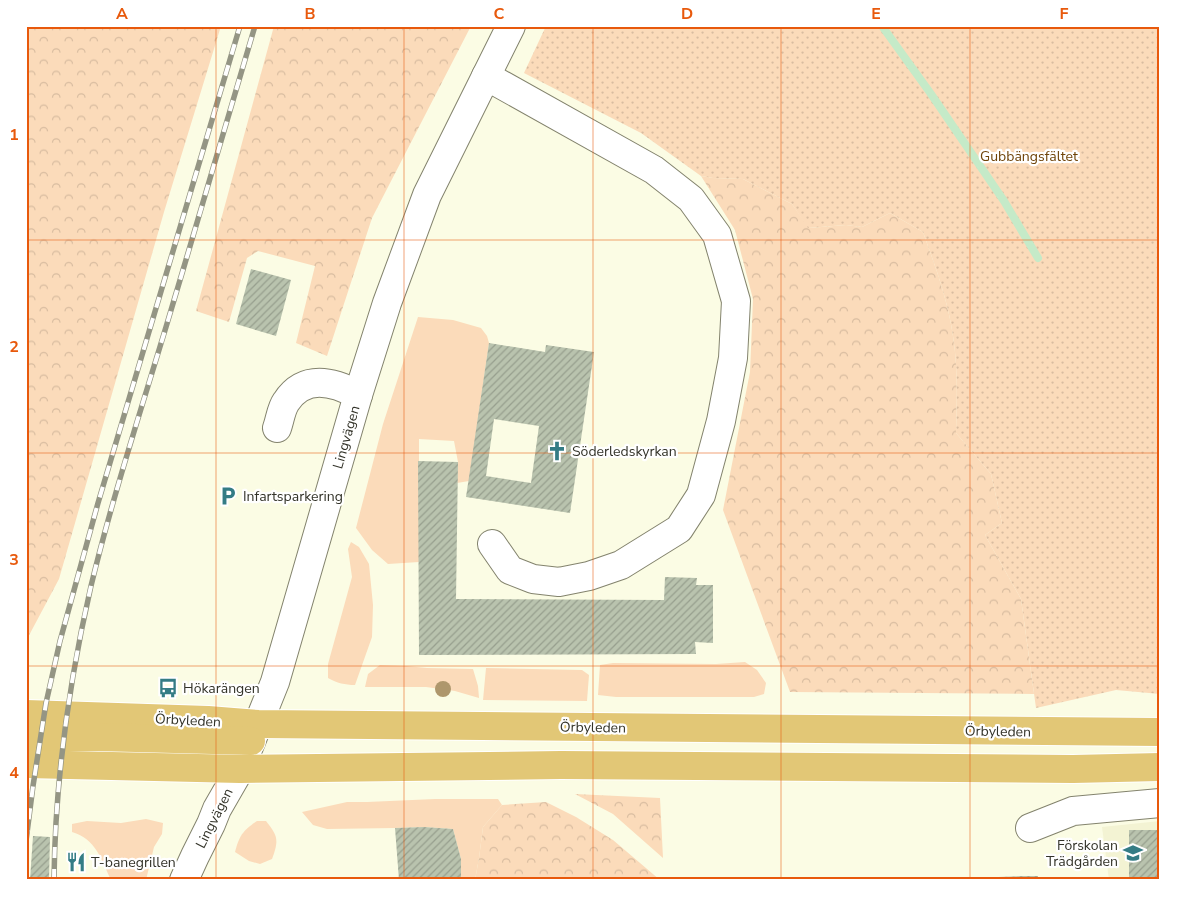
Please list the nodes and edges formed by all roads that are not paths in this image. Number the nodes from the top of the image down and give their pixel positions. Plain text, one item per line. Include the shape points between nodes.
1 (511, 26) edge
2 (486, 76) junction
3 (358, 395) junction
4 (277, 428) dead end
5 (492, 544) dead end
6 (26, 714) edge
7 (1160, 732) edge
8 (254, 733) junction
9 (26, 736) edge
10 (26, 764) edge
11 (1160, 767) edge
12 (240, 769) junction
13 (1160, 803) edge
14 (1030, 828) dead end
15 (184, 880) edge

1 - 2 street, Lingvägen
2 - 3 street, Lingvägen via 427,195 387,303
2 - 5 street via 654,170 690,199 717,235 736,301 734,358 721,422 701,495 679,529 621,565 559,582 534,579 510,570
3 - 4 street via 332,384 312,382 297,389 285,403
3 - 8 street, Lingvägen via 276,682
6 - 8 main road, Örbyleden via 208,720
7 - 8 main road, Örbyleden
8 - 9 main road, Örbyleden
8 - 12 street, Lingvägen
10 - 12 main road
11 - 12 main road via 562,765
12 - 15 street, Lingvägen via 216,809
13 - 14 street via 1073,811

